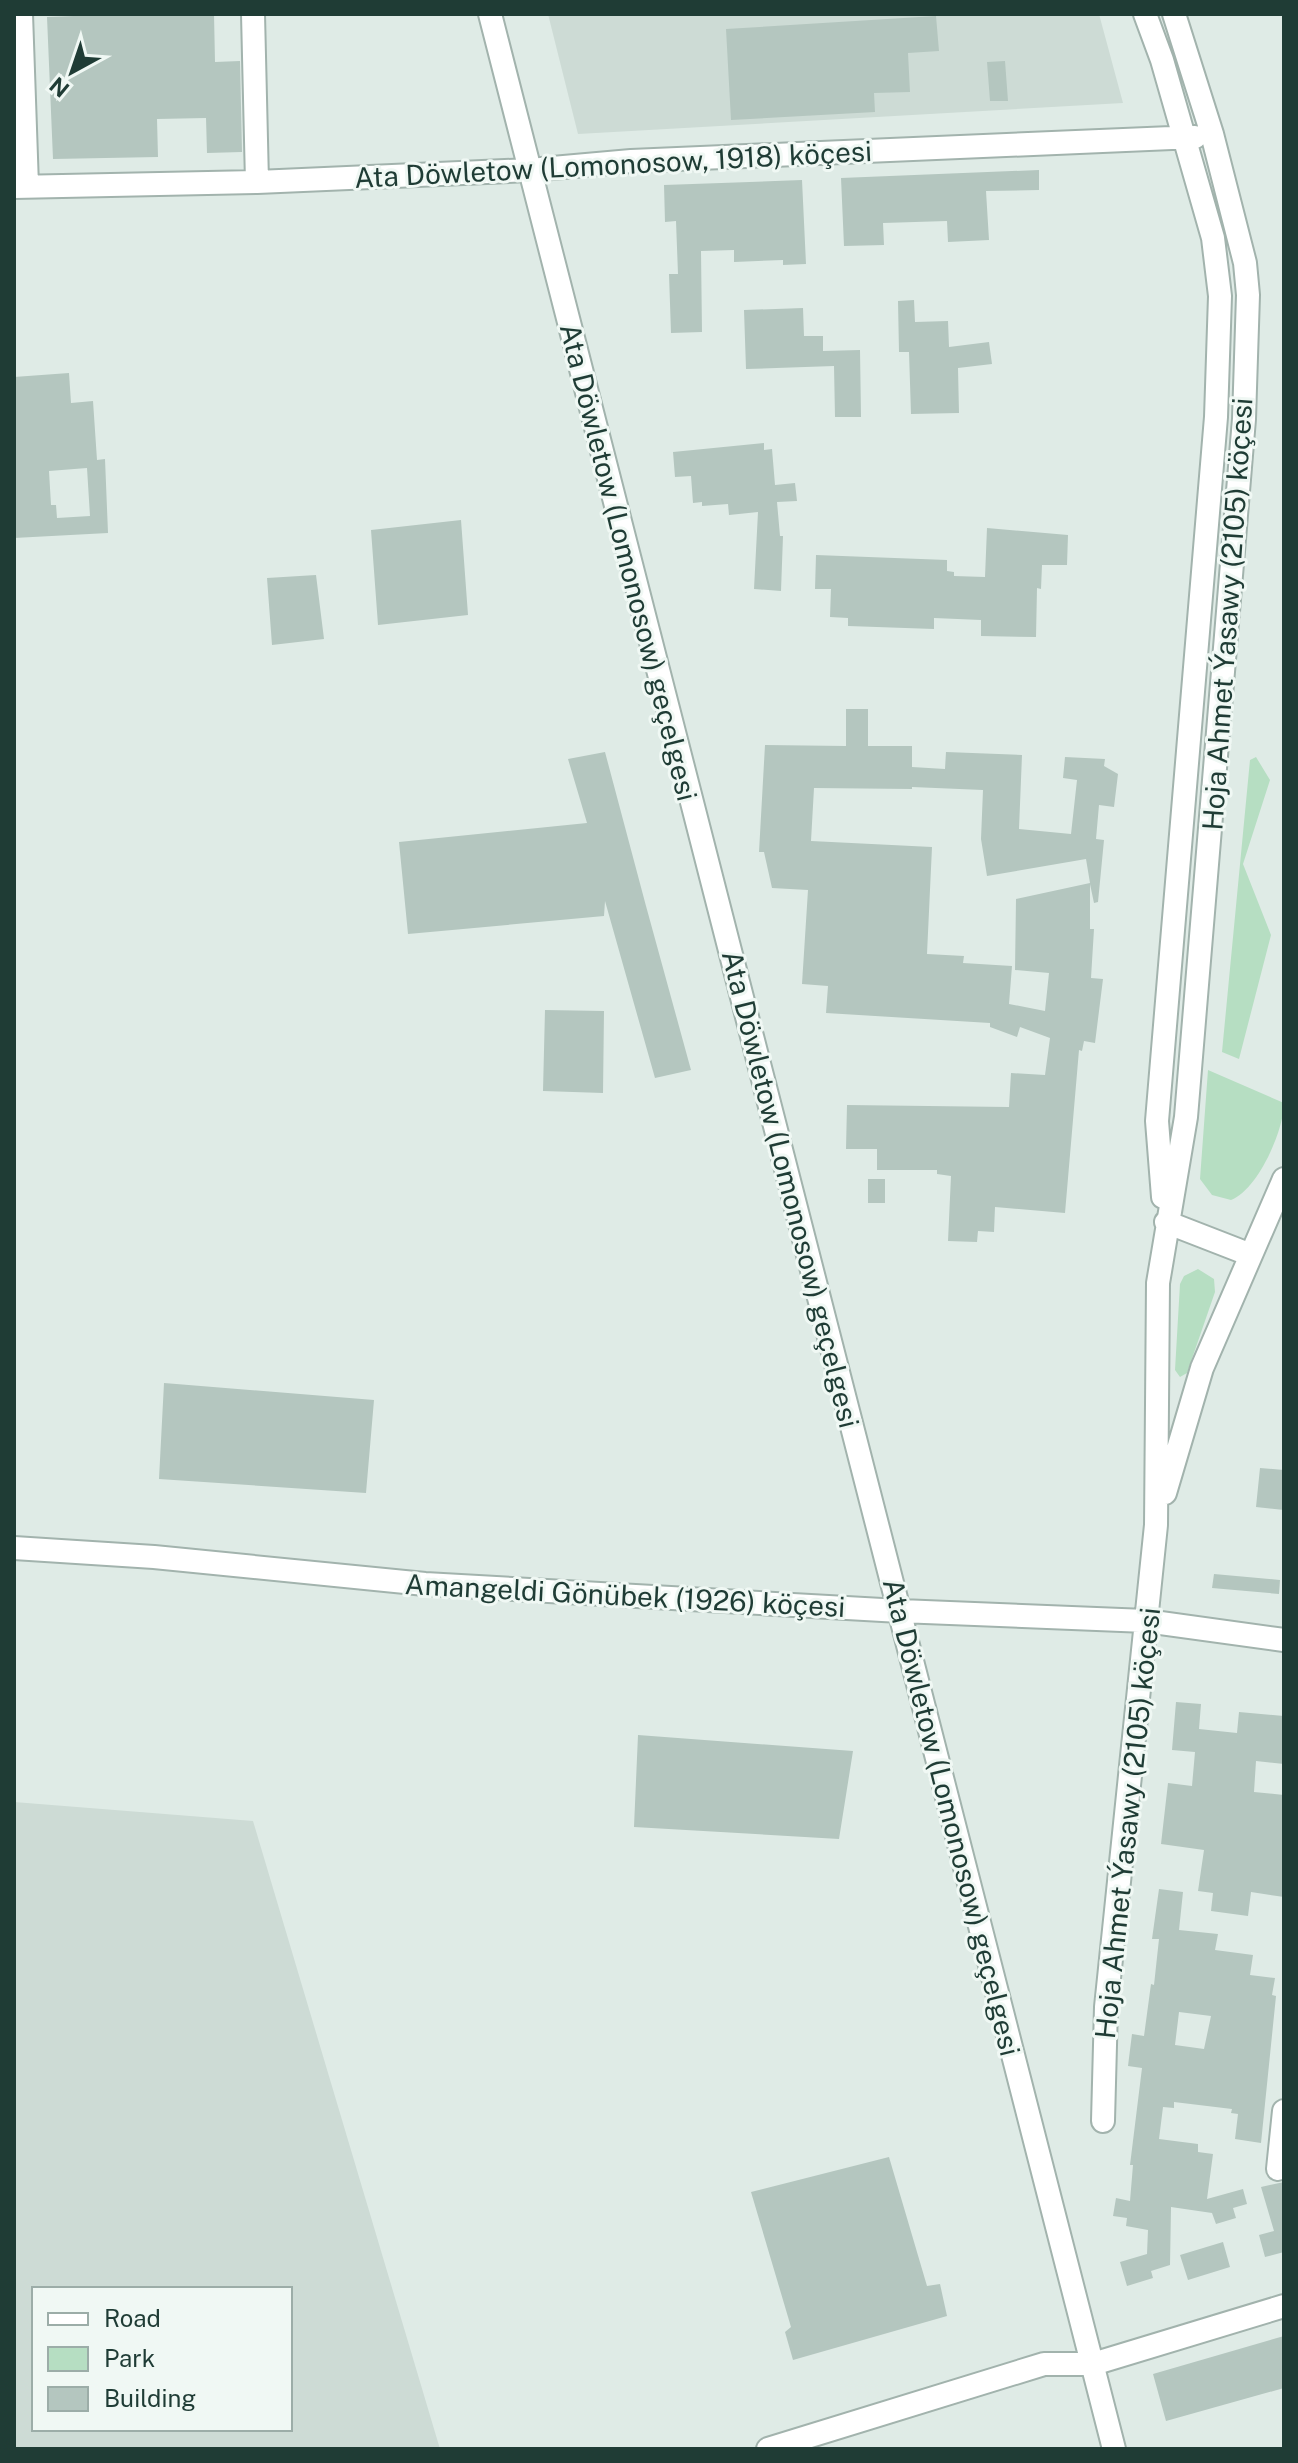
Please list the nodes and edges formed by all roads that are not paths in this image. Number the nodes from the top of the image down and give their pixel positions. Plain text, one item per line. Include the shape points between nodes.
1 (21, 14) edge
2 (253, 14) edge
3 (490, 14) edge
4 (1145, 14) edge
5 (1174, 14) edge
6 (1212, 134) junction
7 (1184, 138) junction
8 (530, 170) junction
9 (257, 182) junction
10 (21, 187) edge
11 (1284, 1179) edge
12 (1166, 1222) junction
13 (1251, 1255) junction
14 (1156, 1525) junction
15 (14, 1548) edge
16 (900, 1611) junction
17 (1146, 1621) junction
18 (1284, 1640) edge
19 (1284, 2111) edge
20 (1103, 2121) dead end
21 (1278, 2169) dead end
22 (1284, 2306) edge
23 (1093, 2364) junction
24 (768, 2449) edge
25 (1114, 2449) edge

1 - 10 street
2 - 9 street
3 - 8 street, Ata Döwletow (Lomonosow) geçelgesi
4 - 7 street, Hoja Ahmet Ýasawy (2105) köçesi
5 - 6 street, Hoja Ahmet Ýasawy (2105) köçesi
6 - 7 street, Ata Döwletow (Lomonosow, 1918) köçesi
6 - 12 street, Hoja Ahmet Ýasawy (2105) köçesi via 1245,263 1244,419 1186,1117
7 - 8 street, Ata Döwletow (Lomonosow, 1918) köçesi via 631,161
7 - 12 street, Hoja Ahmet Ýasawy (2105) köçesi via 1213,238 1220,296 1216,417 1157,1121
8 - 9 street, Ata Döwletow (Lomonosow, 1918) köçesi
8 - 16 street, Ata Döwletow (Lomonosow) geçelgesi
9 - 10 street, Ata Döwletow (Lomonosow, 1918) köçesi
11 - 13 street, Hoja Ahmet Ýasawy (2105) köçesi
12 - 13 street
12 - 14 street, Hoja Ahmet Ýasawy (2105) köçesi via 1157,1301
13 - 14 street, Hoja Ahmet Ýasawy (2105) köçesi via 1202,1368
14 - 17 street, Hoja Ahmet Ýasawy (2105) köçesi
15 - 16 street, Amangeldi Gönübek (1926) köçesi via 425,1584
16 - 17 street, Amangeldi Gönübek (1926) köçesi
16 - 23 street, Ata Döwletow (Lomonosow) geçelgesi
17 - 18 street, Amangeldi Gönübek (1926) köçesi
17 - 20 street, Hoja Ahmet Ýasawy (2105) köçesi via 1106,2007
19 - 21 street
22 - 23 street
23 - 24 street via 1044,2364
23 - 25 street

